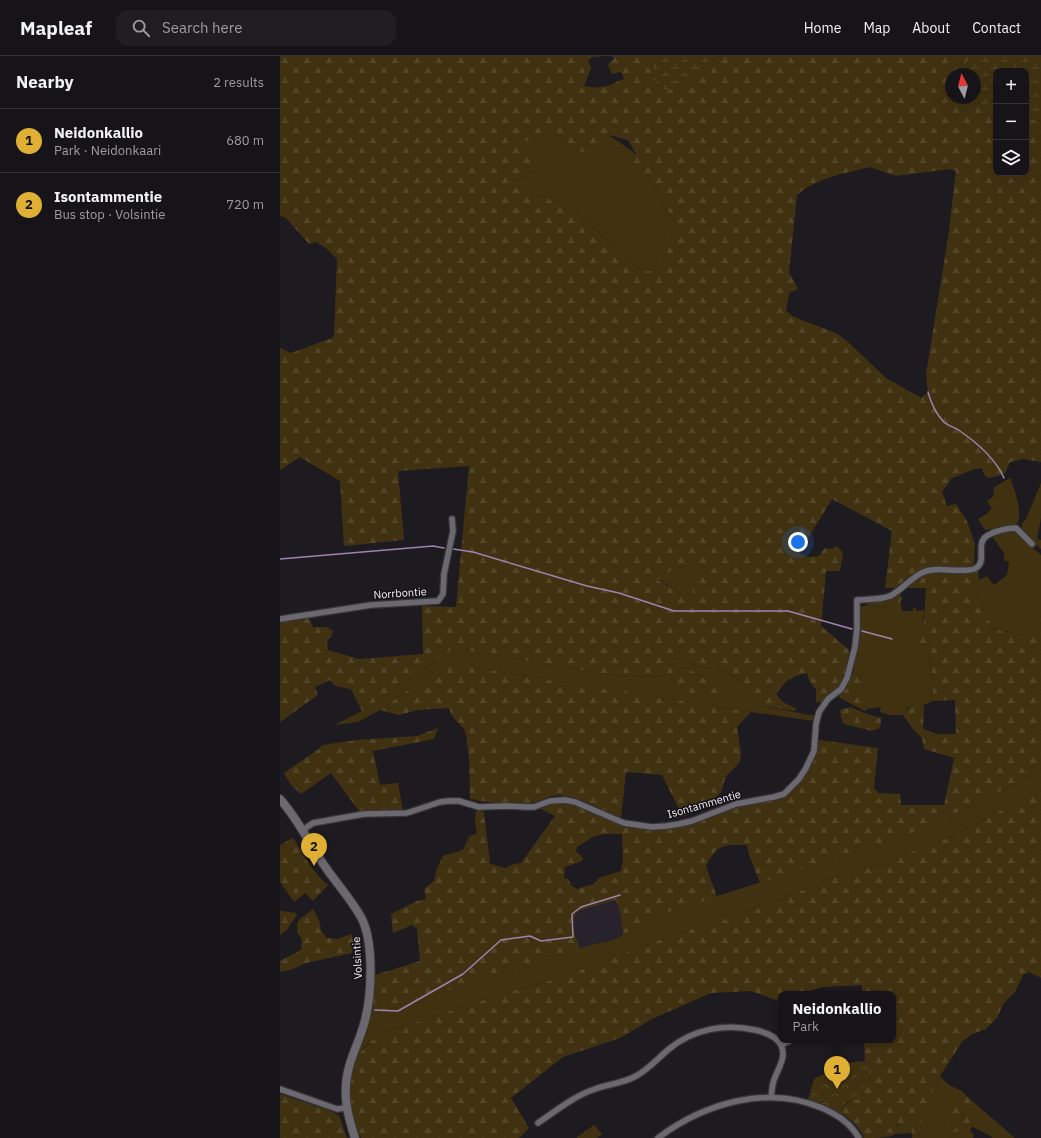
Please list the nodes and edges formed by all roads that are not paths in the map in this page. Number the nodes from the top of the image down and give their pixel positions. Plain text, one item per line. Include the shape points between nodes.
1 (452, 518) dead end
2 (1032, 544) dead end
3 (280, 620) edge
4 (280, 799) edge
5 (303, 830) junction
6 (778, 1039) edge
7 (785, 1043) edge
8 (781, 1045) joint
9 (280, 1089) edge
10 (771, 1098) junction
11 (346, 1108) junction
12 (538, 1123) dead end
13 (355, 1138) edge
14 (658, 1138) edge
15 (859, 1138) edge

1 - 3 street, Norrbontie via 453,531 444,574 443,594 438,601 371,605
2 - 5 street, Isontammentie via 1016,528 1001,530 984,538 982,560 973,570 924,571 888,596 857,600 855,648 847,678 842,689 828,699 819,712 814,751 803,772 784,794 736,804 692,820 666,826 624,823 565,800 550,801 527,808 480,806 459,801 440,802 407,812 364,814 313,823
4 - 5 street, Volsintie
5 - 11 street, Volsintie via 358,913 369,942 367,1010 349,1067
6 - 12 street via 746,1028 722,1028 698,1033 670,1048 634,1077 580,1095
7 - 8 street
8 - 10 street via 783,1058
9 - 11 street via 337,1109
10 - 14 street via 745,1099 719,1106 700,1113
10 - 15 street via 803,1102 831,1113 850,1125
11 - 13 street, Volsintie

